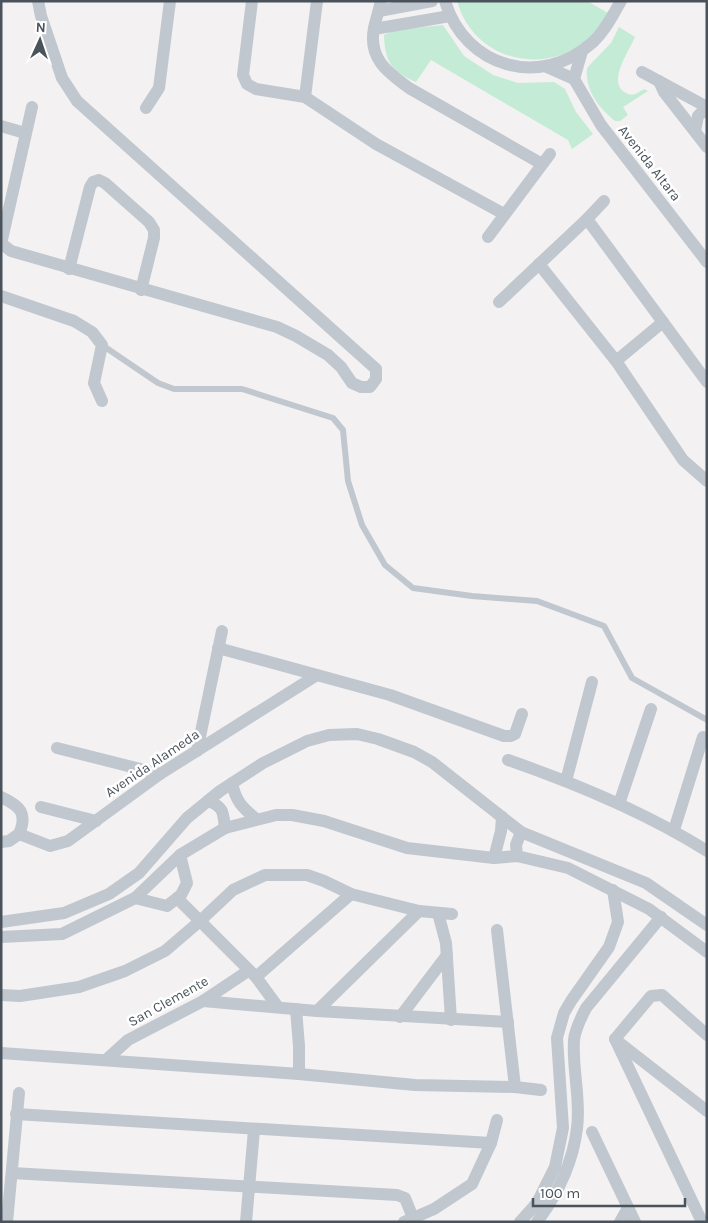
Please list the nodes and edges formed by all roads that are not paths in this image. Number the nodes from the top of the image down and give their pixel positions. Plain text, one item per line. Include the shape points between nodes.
1 (38, 1) edge
2 (170, 1) edge
3 (252, 1) edge
4 (317, 1) edge
5 (432, 1) edge
6 (446, 1) edge
7 (621, 1) edge
8 (418, 4) junction
9 (380, 6) edge
10 (450, 16) junction
11 (421, 21) junction
12 (374, 29) junction
13 (582, 51) junction
14 (547, 67) junction
15 (642, 72) dead end
16 (574, 79) junction
17 (659, 81) junction
18 (305, 97) junction
19 (32, 107) dead end
20 (146, 108) dead end
21 (707, 108) edge
22 (707, 112) edge
23 (1, 126) edge
24 (695, 131) junction
25 (25, 133) junction
26 (707, 147) edge
27 (604, 201) dead end
28 (504, 214) junction
29 (587, 219) junction
30 (488, 237) dead end
31 (1, 244) edge
32 (705, 256) edge
33 (539, 264) junction
34 (69, 269) junction
35 (141, 290) junction
36 (1, 296) edge
37 (499, 302) dead end
38 (662, 322) junction
39 (102, 345) junction
40 (616, 361) junction
41 (707, 382) edge
42 (102, 401) dead end
43 (707, 481) edge
44 (222, 631) dead end
45 (218, 648) junction
46 (317, 675) junction
47 (592, 682) dead end
48 (651, 709) dead end
49 (522, 714) dead end
50 (707, 720) edge
51 (703, 737) dead end
52 (57, 748) dead end
53 (197, 751) junction
54 (508, 760) dead end
55 (160, 774) junction
56 (566, 781) junction
57 (232, 783) junction
58 (3, 801) edge
59 (208, 801) junction
60 (620, 804) junction
61 (41, 807) dead end
62 (502, 817) junction
63 (256, 819) junction
64 (96, 821) junction
65 (225, 828) junction
66 (674, 830) junction
67 (521, 832) junction
68 (19, 834) junction
69 (1, 842) edge
70 (707, 851) edge
71 (180, 855) junction
72 (517, 856) junction
73 (494, 858) junction
74 (613, 890) junction
75 (351, 894) junction
76 (135, 898) junction
77 (177, 898) junction
78 (419, 911) junction
79 (438, 913) junction
80 (452, 914) dead end
81 (661, 917) junction
82 (200, 921) junction
83 (1, 922) edge
84 (707, 925) edge
85 (497, 930) dead end
86 (1, 938) edge
87 (707, 952) edge
88 (447, 954) junction
89 (252, 974) junction
90 (1, 995) edge
91 (203, 1000) junction
92 (278, 1007) junction
93 (296, 1009) junction
94 (317, 1011) junction
95 (564, 1013) junction
96 (400, 1017) junction
97 (450, 1020) junction
98 (579, 1021) junction
99 (508, 1022) junction
100 (707, 1035) edge
101 (615, 1039) junction
102 (1, 1053) edge
103 (106, 1060) junction
104 (300, 1074) junction
105 (515, 1087) junction
106 (541, 1090) dead end
107 (18, 1093) dead end
108 (707, 1111) edge
109 (16, 1114) junction
110 (497, 1120) dead end
111 (254, 1130) junction
112 (592, 1132) dead end
113 (491, 1143) junction
114 (12, 1172) junction
115 (248, 1186) junction
116 (628, 1208) junction
117 (409, 1220) edge
118 (538, 1221) edge
119 (7, 1222) edge
120 (246, 1222) edge
121 (520, 1222) edge
122 (620, 1222) edge
123 (635, 1222) edge
124 (702, 1222) edge

1 - 35 street via 62,78 77,101 376,369 376,379 370,387 361,387 352,383 328,355 296,336
2 - 20 street via 159,88
3 - 18 street via 243,75 247,84 256,89
4 - 18 street
5 - 8 street
6 - 10 street
7 - 13 street via 603,32
8 - 9 street
8 - 11 street
9 - 12 street
10 - 11 street
10 - 14 street via 472,45 489,57 518,67
11 - 12 street
12 - 28 street via 375,52 389,74 546,159
13 - 14 street
13 - 16 street
14 - 16 street
15 - 17 street
16 - 32 street, Avenida Altara via 601,125
17 - 21 street
17 - 24 street
18 - 28 street via 376,144
19 - 25 street
22 - 24 street via 698,116
23 - 25 street
24 - 26 street
25 - 31 street
27 - 29 street
28 - 30 street
29 - 33 street
29 - 38 street
31 - 34 street via 11,251
33 - 37 street
33 - 40 street
34 - 35 street
34 - 35 street via 90,186 99,180 149,222 154,230
36 - 39 street via 74,321 92,332
38 - 40 street
38 - 41 street
39 - 42 street via 94,383
39 - 50 lane via 158,383 174,389 242,390 333,418 343,430 348,481 362,525 385,565 413,588 537,602 604,626 632,678
40 - 43 street via 683,460
44 - 45 street
45 - 46 street
45 - 53 street
46 - 49 street via 390,695 504,736 515,734
46 - 53 street, Avenida Alameda
47 - 56 street
48 - 60 street
51 - 66 street
52 - 55 street
53 - 55 street, Avenida Alameda
54 - 56 street
55 - 64 street, Avenida Alameda
56 - 60 street
57 - 59 street
57 - 62 street via 307,741 330,735 357,734 378,738 432,762
57 - 63 street via 242,807
58 - 68 street via 19,808 23,825
59 - 65 street via 219,806
59 - 83 street via 186,818 139,872 109,894 64,913
60 - 66 street
61 - 64 street
62 - 67 street
62 - 73 street
63 - 65 street
63 - 73 street via 276,815 309,817 407,848
64 - 68 street, Avenida Alameda via 68,841 50,846
65 - 71 street
66 - 70 street
67 - 72 street via 516,844
67 - 84 street via 646,883
68 - 69 street
71 - 76 street
71 - 77 street via 187,883
72 - 73 street
72 - 74 street via 568,868
74 - 81 street
74 - 95 street via 618,922 609,947
75 - 78 street
75 - 82 street via 307,875 265,876 233,890
75 - 89 street, San Clemente
76 - 77 street via 167,906
76 - 86 street via 62,934
77 - 82 street
78 - 79 street
78 - 94 street
79 - 80 street
79 - 88 street
81 - 87 street
81 - 98 street via 586,1008
82 - 89 street
82 - 90 street via 165,951 116,974 79,987 20,996
85 - 99 street
88 - 96 street
88 - 97 street
89 - 91 street, San Clemente
89 - 92 street
91 - 92 street
91 - 103 street, San Clemente via 128,1040
92 - 93 street
93 - 94 street
93 - 104 street
94 - 96 street
95 - 98 street
95 - 121 street via 557,1038 563,1128 555,1167 537,1203
96 - 97 street
97 - 99 street
98 - 118 street via 574,1039 578,1128 567,1170
99 - 105 street
100 - 101 street via 662,995 651,996
101 - 108 street
101 - 124 street
102 - 103 street
103 - 104 street
104 - 105 street via 415,1085
105 - 106 street
107 - 109 street
109 - 111 street
109 - 114 street
110 - 113 street
111 - 113 street
111 - 115 street
112 - 116 street
113 - 117 street via 472,1184 434,1209
114 - 115 street
114 - 119 street
115 - 117 street via 397,1195 405,1198
115 - 120 street
116 - 122 street
116 - 123 street

